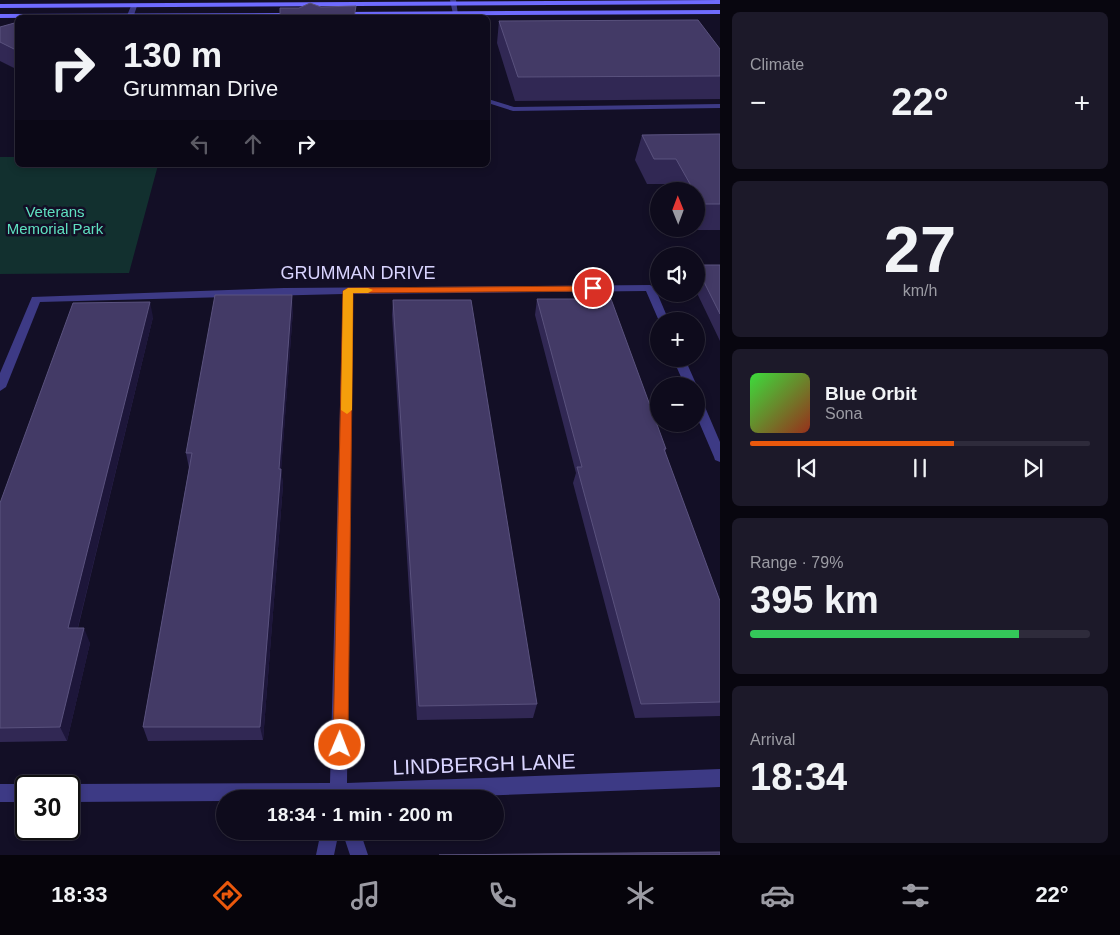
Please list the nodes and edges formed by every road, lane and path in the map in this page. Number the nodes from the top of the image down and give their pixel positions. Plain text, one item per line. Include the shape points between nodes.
1 (281, 2) edge
2 (454, 2) edge
3 (720, 2) edge
4 (0, 6) edge
5 (134, 6) junction
6 (720, 12) edge
7 (329, 14) edge
8 (456, 14) junction
9 (131, 15) edge
10 (280, 15) joint
11 (300, 15) edge
12 (460, 15) edge
13 (0, 16) edge
14 (15, 16) edge
15 (490, 16) edge
16 (490, 102) edge
17 (720, 106) edge
18 (348, 291) junction
19 (660, 312) edge
20 (0, 387) edge
21 (705, 421) edge
22 (720, 457) edge
23 (720, 778) edge
24 (340, 790) edge
25 (480, 790) edge
26 (0, 793) edge
27 (15, 793) edge
28 (80, 793) edge
29 (216, 795) edge
30 (328, 840) edge
31 (354, 840) edge
32 (325, 855) edge
33 (359, 855) edge

1 - 2 street
1 - 5 street
1 - 10 street
2 - 3 street
2 - 8 street
4 - 5 street
5 - 9 street
6 - 15 street
7 - 8 street
8 - 12 street
10 - 11 street
13 - 14 street
16 - 17 street via 513,109
18 - 19 street, GRUMMAN DRIVE via 650,288
18 - 20 street, GRUMMAN DRIVE via 36,299
18 - 24 street
21 - 22 street
23 - 25 street, LINDBERGH LANE
26 - 27 street
28 - 29 street, LINDBERGH LANE
30 - 32 street
31 - 33 street

